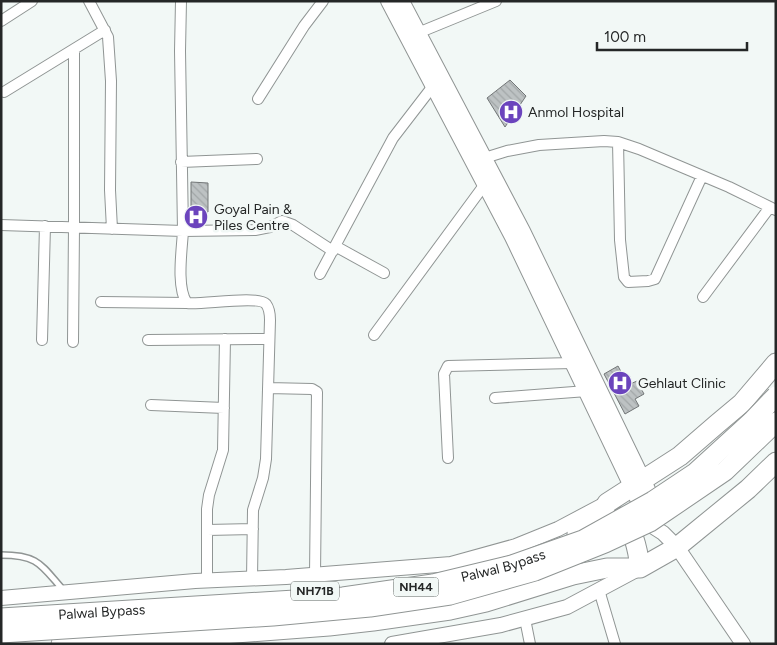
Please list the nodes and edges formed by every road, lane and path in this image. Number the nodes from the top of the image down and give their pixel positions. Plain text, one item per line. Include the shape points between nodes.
1 (32, 1) edge
2 (89, 1) edge
3 (181, 1) edge
4 (323, 1) edge
5 (388, 1) edge
6 (402, 1) edge
7 (496, 1) edge
8 (1, 21) edge
9 (105, 30) junction
10 (413, 35) junction
11 (74, 49) junction
12 (433, 86) junction
13 (4, 92) dead end
14 (258, 99) dead end
15 (618, 142) junction
16 (257, 159) dead end
17 (479, 160) junction
18 (182, 162) junction
19 (702, 176) junction
20 (485, 184) junction
21 (773, 208) edge
22 (1, 225) edge
23 (45, 226) junction
24 (74, 227) junction
25 (112, 229) junction
26 (183, 231) junction
27 (334, 248) junction
28 (384, 273) dead end
29 (320, 274) dead end
30 (703, 297) dead end
31 (102, 302) dead end
32 (187, 303) junction
33 (374, 335) dead end
34 (225, 339) junction
35 (269, 339) junction
36 (42, 340) dead end
37 (148, 340) dead end
38 (72, 342) dead end
39 (573, 362) junction
40 (776, 363) edge
41 (268, 388) junction
42 (586, 391) junction
43 (776, 396) edge
44 (495, 398) dead end
45 (151, 405) dead end
46 (224, 408) junction
47 (776, 422) edge
48 (448, 458) dead end
49 (776, 462) edge
50 (637, 484) junction
51 (607, 503) junction
52 (647, 504) junction
53 (253, 529) junction
54 (207, 530) junction
55 (677, 547) junction
56 (1, 556) edge
57 (640, 568) junction
58 (316, 575) junction
59 (252, 579) junction
60 (207, 580) junction
61 (599, 590) junction
62 (65, 592) junction
63 (1, 598) edge
64 (1, 612) edge
65 (1, 618) edge
66 (525, 619) junction
67 (1, 633) edge
68 (416, 642) edge
69 (61, 644) edge
70 (392, 644) edge
71 (530, 644) edge
72 (615, 644) edge
73 (743, 644) edge

1 - 8 street
2 - 9 street
3 - 18 street
4 - 14 street
5 - 10 street
6 - 10 street
7 - 10 street
9 - 11 street
9 - 25 street via 111,81
10 - 12 street
10 - 17 street
11 - 13 street
11 - 24 street
12 - 17 street
12 - 27 street via 393,138
15 - 17 street via 539,145
15 - 19 street
15 - 19 street via 620,240 624,277 628,282 654,278
16 - 18 street
17 - 20 street
17 - 50 street via 523,231
18 - 26 street
19 - 21 street
20 - 33 street
20 - 39 street
21 - 30 street
22 - 23 street
23 - 24 street
23 - 36 street
24 - 25 street
24 - 38 street
25 - 26 street
26 - 27 street via 255,230 282,221
26 - 32 street via 182,296
27 - 28 street
27 - 29 street
31 - 32 street
32 - 35 street via 264,302 268,306 270,320
34 - 35 street
34 - 37 street
34 - 46 street
35 - 41 street
39 - 42 street
39 - 48 street via 448,366 444,374
40 - 50 highway via 742,402 680,456
41 - 53 street via 266,459 253,510
41 - 58 street via 312,389 317,392
42 - 44 street
42 - 50 street
43 - 52 highway, Palwal Bypass / NH44, bridge via 695,473
45 - 46 street
46 - 54 street via 223,450 209,495
47 - 67 highway, Palwal Bypass / NH44, bridge via 725,471 650,522 535,571 450,595 292,614
49 - 55 highway
50 - 51 highway
50 - 52 street
51 - 57 highway via 628,523
51 - 58 street via 558,529 516,546 451,564
51 - 64 highway, NH71B via 598,522 585,531 532,551 450,574 338,590
52 - 55 street via 652,526
52 - 65 highway, Palwal Bypass / NH44, bridge via 583,540 512,565 433,584 343,597
53 - 54 street
53 - 59 street
54 - 60 street
55 - 57 highway
55 - 73 street
56 - 62 lane via 20,555 39,563
57 - 61 street
57 - 69 highway via 608,568 581,573 486,602 373,621
58 - 59 street
59 - 60 street
60 - 62 street
61 - 66 street via 567,607
61 - 72 street
62 - 63 street
66 - 68 street
66 - 71 street
68 - 70 street

